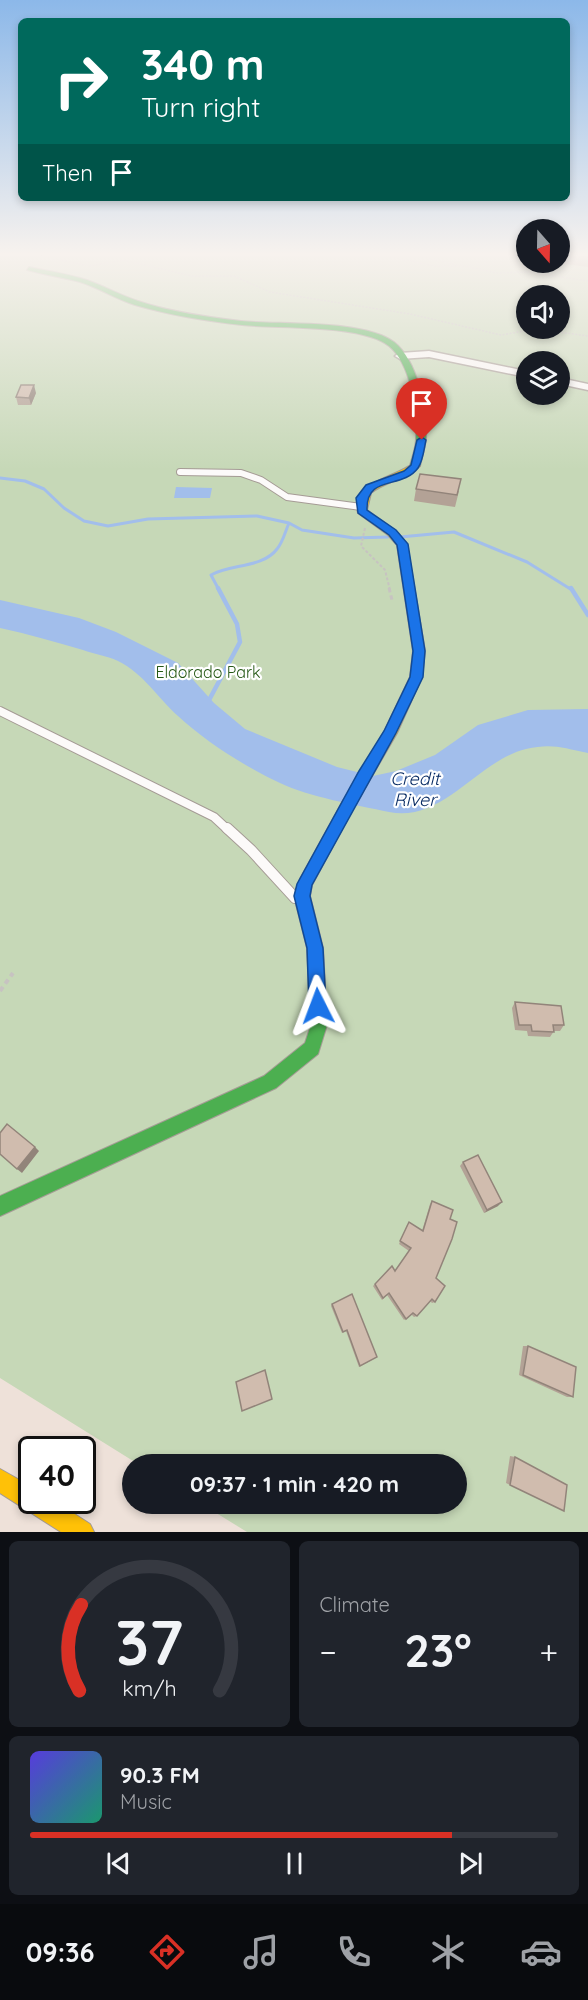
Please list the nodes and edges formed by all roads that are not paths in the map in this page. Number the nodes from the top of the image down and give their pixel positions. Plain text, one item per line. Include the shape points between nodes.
1 (311, 327) edge
2 (400, 356) junction
3 (516, 372) edge
4 (570, 383) edge
5 (588, 387) edge
6 (180, 472) dead end
7 (361, 507) junction
8 (0, 711) edge
9 (304, 907) junction
10 (0, 1206) edge
11 (0, 1480) edge
12 (82, 1532) edge

1 - 2 street via 357,330 390,343
2 - 3 street via 429,354
2 - 7 street via 414,380 422,440 415,466 408,473 369,487 361,498
4 - 5 street
6 - 7 lane via 241,473 261,480 287,497
7 - 9 street via 402,544 419,651 417,677 305,884
8 - 9 lane via 214,817
9 - 10 street via 315,948 319,1025 312,1048 270,1082
11 - 12 street

